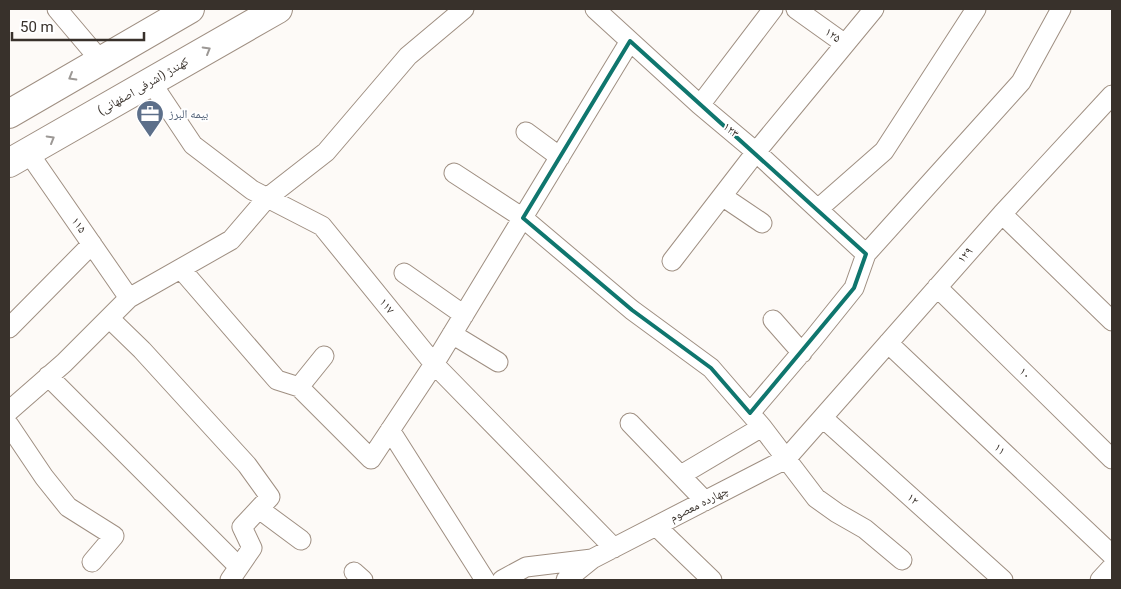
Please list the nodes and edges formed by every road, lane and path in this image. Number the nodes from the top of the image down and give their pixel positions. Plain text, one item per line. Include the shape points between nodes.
1 (57, 9) edge
2 (190, 9) edge
3 (278, 9) edge
4 (464, 9) edge
5 (773, 9) edge
6 (796, 9) edge
7 (874, 9) edge
8 (976, 9) edge
9 (1061, 9) edge
10 (606, 13) edge
11 (630, 41) junction
12 (845, 44) junction
13 (101, 60) junction
14 (151, 82) junction
15 (1112, 95) edge
16 (700, 105) junction
17 (9, 114) edge
18 (526, 132) dead end
19 (756, 152) junction
20 (560, 157) junction
21 (18, 158) edge
22 (454, 173) dead end
23 (722, 196) junction
24 (267, 198) junction
25 (818, 209) junction
26 (1002, 214) junction
27 (522, 218) junction
28 (762, 223) dead end
29 (92, 244) junction
30 (866, 254) junction
31 (672, 261) dead end
32 (181, 269) junction
33 (404, 274) dead end
34 (937, 287) junction
35 (129, 298) junction
36 (464, 315) junction
37 (1110, 315) edge
38 (109, 318) junction
39 (773, 320) dead end
40 (9, 328) edge
41 (452, 334) junction
42 (888, 343) junction
43 (802, 353) junction
44 (324, 356) dead end
45 (498, 362) dead end
46 (434, 364) junction
47 (48, 376) junction
48 (299, 387) junction
49 (9, 411) edge
50 (822, 418) junction
51 (756, 420) junction
52 (630, 422) dead end
53 (9, 425) edge
54 (390, 430) junction
55 (786, 459) junction
56 (1112, 459) edge
57 (681, 475) junction
58 (705, 501) junction
59 (259, 509) junction
60 (656, 526) junction
61 (301, 540) dead end
62 (614, 548) junction
63 (1112, 555) edge
64 (592, 559) junction
65 (902, 560) dead end
66 (92, 562) dead end
67 (1112, 567) edge
68 (234, 574) edge
69 (570, 579) edge
70 (486, 580) edge
71 (502, 580) edge
72 (712, 580) edge
73 (1003, 580) edge
74 (1100, 580) edge

1 - 13 street
2 - 13 main road
14 -> 3 main road, کهندژ (اشرفی اصفهانی)
4 - 24 street via 408,56 326,152
5 - 16 street
6 - 12 street, ۱۲۵
7 - 12 street
8 - 25 street via 884,151
9 - 30 street via 1021,82
10 - 11 street, ۱۲۳
11 - 16 street, ۱۲۳
11 - 20 street
12 - 19 street
13 -> 17 main road
21 -> 14 main road, کهندژ (اشرفی اصفهانی)
14 - 24 street, ۱۱۷ via 193,145
15 - 26 street, ۱۲۹
16 - 19 street, ۱۲۳
18 - 20 street
19 - 23 street
19 - 25 street, ۱۲۳
20 - 27 street
21 - 29 street, ۱۱۵
22 - 27 street
23 - 28 street
23 - 31 street
24 - 32 street via 231,240
24 - 46 street, ۱۱۷ via 322,226
25 - 30 street, ۱۲۳
26 - 34 street, ۱۲۹
26 - 37 street
27 - 36 street
27 - 51 street via 632,310 711,368
29 - 35 street, ۱۱۵
29 - 40 street
30 - 43 street via 854,288
32 - 35 street
32 - 48 street via 277,380
33 - 36 street
34 - 42 street, ۱۲۹
34 - 56 street, ۱۰
35 - 38 street
36 - 41 street
38 - 47 street
38 - 59 street via 247,465 270,497
39 - 43 street
41 - 45 street
41 - 46 street
42 - 50 street, ۱۲۹
42 - 63 street, ۱۱
43 - 51 street
44 - 48 street
46 - 54 street
46 - 62 street, ۱۱۷
47 - 49 street
47 - 68 street
48 - 54 street via 371,459
50 - 55 street, چهارده معصوم
50 - 73 street, ۱۲
51 - 55 street
51 - 57 street
52 - 57 street
53 - 66 street via 68,507 114,536
54 - 70 street
55 - 58 street, چهارده معصوم
55 - 65 street via 816,498 865,529
57 - 58 street
58 - 60 street, چهارده معصوم
59 - 61 street
59 - 68 street via 242,527 252,548
60 - 62 street, چهارده معصوم
60 - 72 street
62 - 64 street, چهارده معصوم
64 - 69 street, چهارده معصوم
64 - 71 street via 526,567
67 - 74 street

